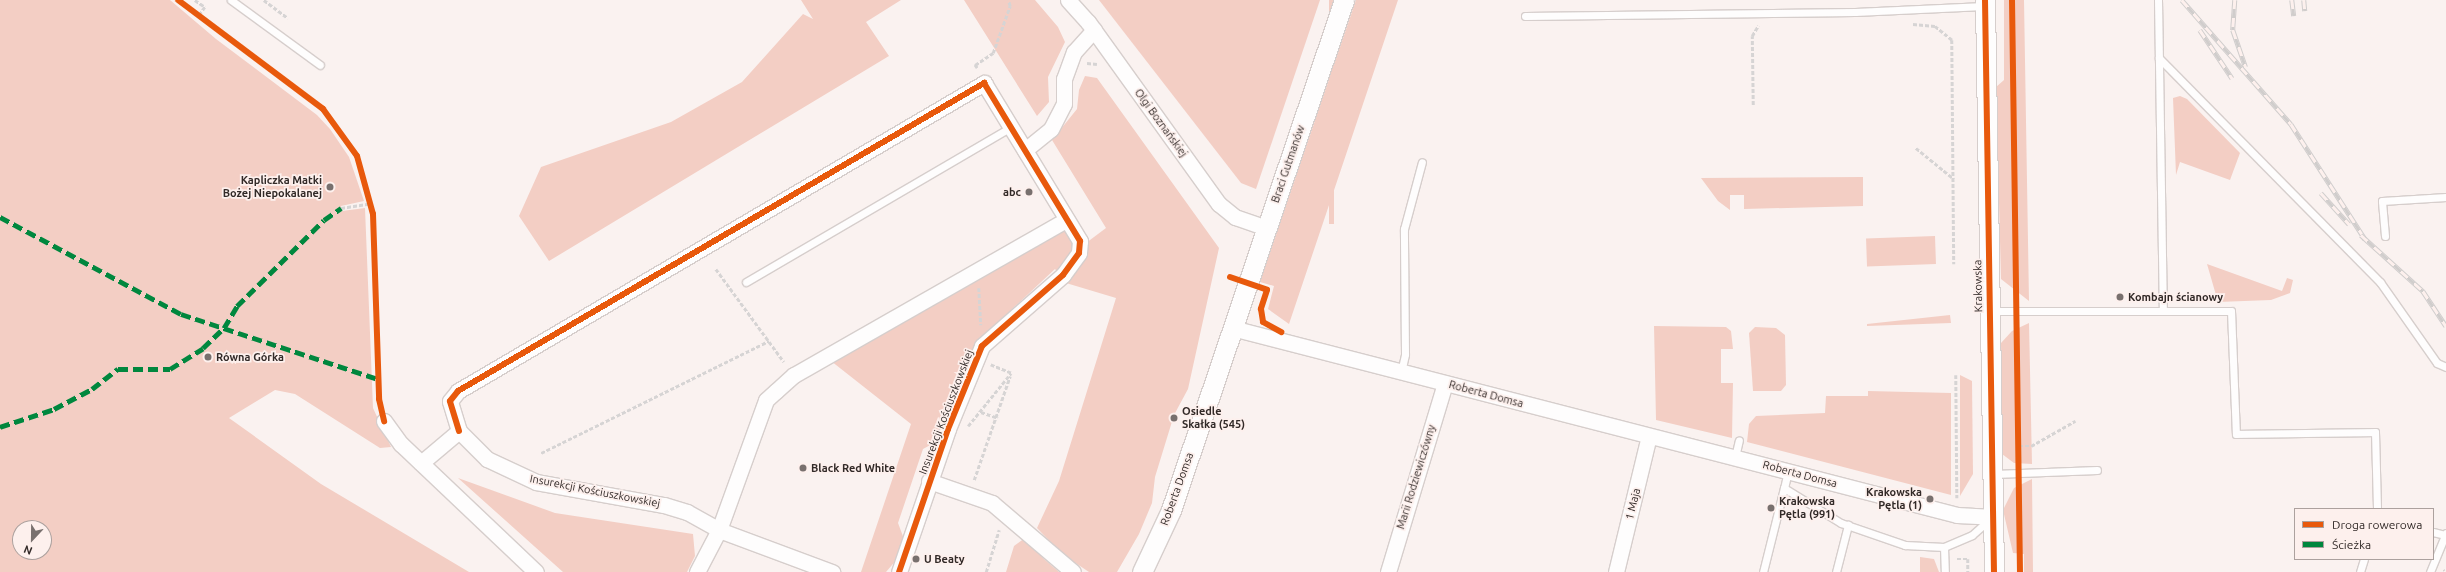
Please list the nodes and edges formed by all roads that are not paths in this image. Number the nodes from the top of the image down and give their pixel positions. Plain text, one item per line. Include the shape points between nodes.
1 (231, 0) edge
2 (1068, 0) edge
3 (1344, 0) edge
4 (2158, 0) edge
5 (1985, 3) edge
6 (1525, 16) dead end
7 (1094, 30) junction
8 (2159, 58) junction
9 (320, 65) dead end
10 (1011, 127) junction
11 (1024, 150) junction
12 (1422, 162) dead end
13 (2446, 197) edge
14 (1066, 220) junction
15 (1267, 228) junction
16 (2385, 236) dead end
17 (746, 282) dead end
18 (1988, 311) junction
19 (2163, 311) junction
20 (1232, 328) junction
21 (2446, 368) edge
22 (1401, 372) junction
23 (1444, 383) junction
24 (384, 421) dead end
25 (459, 431) junction
26 (1649, 436) junction
27 (1739, 440) dead end
28 (1735, 457) junction
29 (421, 463) junction
30 (2097, 470) dead end
31 (1788, 471) junction
32 (1992, 474) junction
33 (930, 481) junction
34 (1784, 488) junction
35 (2377, 508) edge
36 (1993, 517) junction
37 (1848, 525) junction
38 (719, 530) junction
39 (2434, 532) edge
40 (2446, 534) edge
41 (1944, 547) junction
42 (2364, 560) edge
43 (536, 572) edge
44 (697, 572) edge
45 (832, 572) edge
46 (899, 572) edge
47 (1073, 572) edge
48 (1142, 572) edge
49 (1388, 572) edge
50 (1616, 572) edge
51 (1763, 572) edge
52 (1836, 572) edge
53 (1945, 572) edge
54 (1994, 572) edge
55 (2360, 572) edge
56 (2430, 572) edge

1 - 9 lane
2 - 7 street, Olgi Boznańskiej
3 - 15 street, Braci Gutmanów
4 - 8 lane
5 - 6 lane via 1855,12
5 - 18 street, Krakowska
7 - 11 street via 1074,52 1064,79 1064,104 1051,129
7 - 15 street, Olgi Boznańskiej via 1219,204 1235,217
8 - 19 lane
8 - 21 lane via 2380,282 2437,363
10 - 11 street, Insurekcji Kościuszkowskiej
10 - 17 lane
10 - 25 street, Insurekcji Kościuszkowskiej via 984,83 458,391 450,402
11 - 14 street, Insurekcji Kościuszkowskiej
12 - 22 lane via 1404,229 1405,354
13 - 16 lane via 2382,201
14 - 33 street, Insurekcji Kościuszkowskiej via 1080,240 1079,253 1073,265 979,353
14 - 38 street via 978,267 794,375 766,400
15 - 20 street, Braci Gutmanów
18 - 19 lane
18 - 32 street, Krakowska
19 - 35 lane via 2231,310 2236,434 2375,432
20 - 22 street, Roberta Domsa
20 - 48 street, Roberta Domsa via 1171,510
22 - 23 street, Roberta Domsa
23 - 26 street, Roberta Domsa
23 - 49 street, Marii Rodziewiczówny
24 - 29 street
25 - 29 street
25 - 38 street, Insurekcji Kościuszkowskiej via 487,459 536,482 664,505 687,512
26 - 28 street, Roberta Domsa
26 - 50 street, 1 Maja
27 - 28 lane
28 - 31 street, Roberta Domsa
29 - 43 street
30 - 32 lane
31 - 34 lane
31 - 36 street, Roberta Domsa via 1956,515
32 - 36 street, Krakowska
33 - 46 street, Insurekcji Kościuszkowskiej
33 - 47 street, Insurekcji Kościuszkowskiej via 992,503
34 - 37 lane
34 - 51 lane
36 - 41 lane via 1972,535
36 - 54 street, Krakowska
37 - 41 lane via 1905,545
37 - 52 lane
38 - 44 street
38 - 45 street, Insurekcji Kościuszkowskiej
39 - 40 lane
40 - 56 lane
41 - 53 lane
42 - 55 lane

